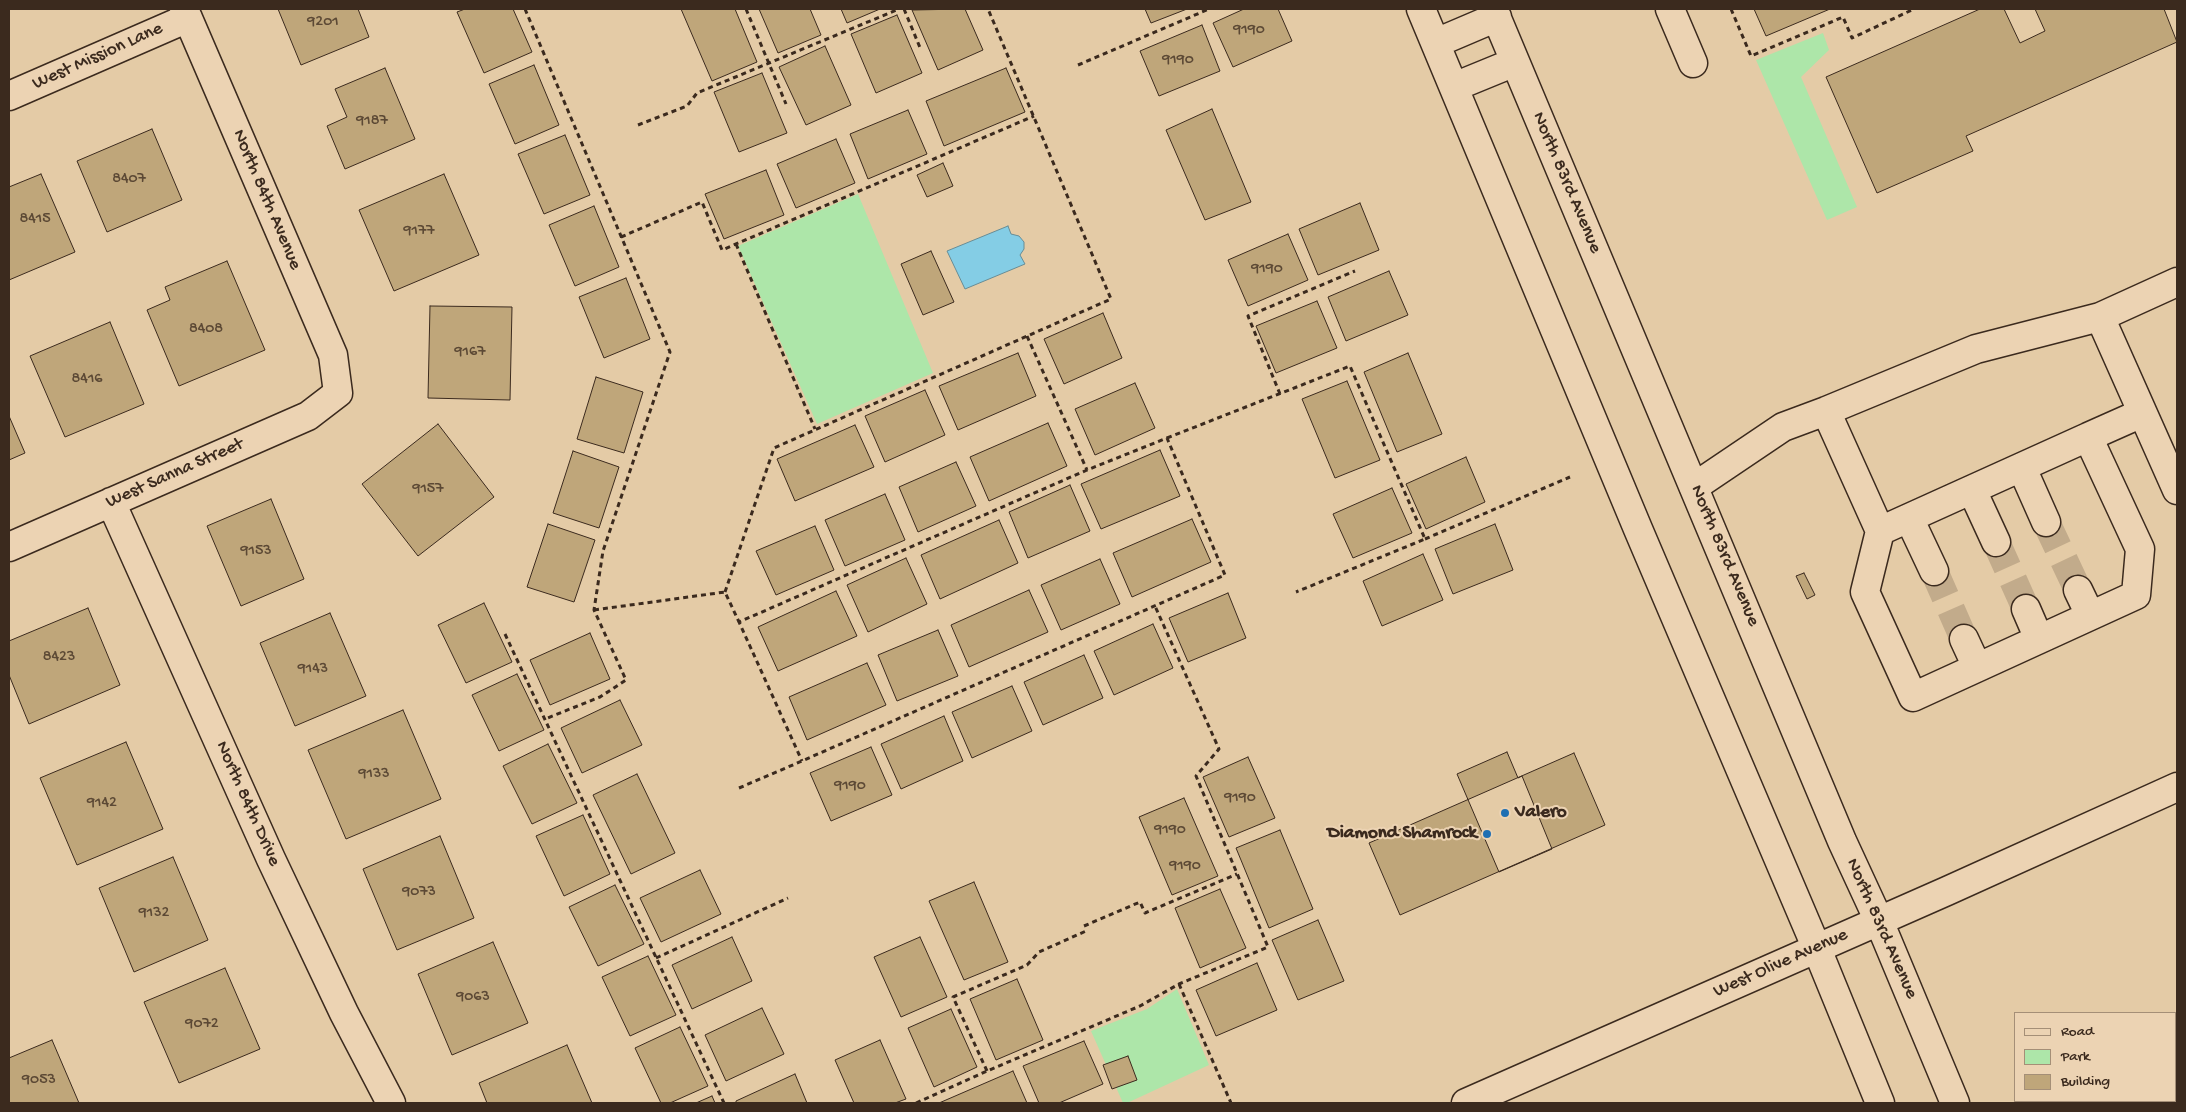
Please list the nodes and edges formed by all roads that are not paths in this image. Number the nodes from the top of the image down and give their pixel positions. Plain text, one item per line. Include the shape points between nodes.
1 (1421, 9) edge
2 (1670, 9) edge
3 (186, 13) edge
4 (1495, 13) edge
5 (1436, 43) junction
6 (1515, 62) junction
7 (1693, 63) dead end
8 (1454, 87) junction
9 (9, 96) edge
10 (2177, 282) edge
11 (2100, 317) junction
12 (338, 393) joint
13 (1826, 411) junction
14 (2142, 413) junction
15 (2088, 437) junction
16 (2022, 468) junction
17 (1694, 487) junction
18 (1972, 490) junction
19 (2177, 490) edge
20 (111, 502) junction
21 (1909, 518) junction
22 (2046, 522) tunnel mouth
23 (1880, 531) junction
24 (1996, 542) tunnel mouth
25 (9, 547) edge
26 (1934, 571) tunnel mouth
27 (2078, 590) tunnel mouth
28 (2026, 609) tunnel mouth
29 (2090, 615) junction
30 (1964, 639) tunnel mouth
31 (2040, 639) junction
32 (1977, 667) junction
33 (2177, 787) edge
34 (1879, 921) junction
35 (1817, 949) junction
36 (391, 1103) edge
37 (1466, 1103) edge
38 (1880, 1103) edge
39 (1955, 1103) edge

1 - 5 main road
2 - 7 main road
3 - 9 main road, West Mission Lane
3 - 12 main road, North 84th Avenue via 333,355
4 - 5 main road
4 - 6 main road, North 83rd Avenue
5 - 8 main road
6 - 8 main road
6 - 17 main road, North 83rd Avenue
8 - 35 main road via 1641,538
10 - 11 main road
11 - 13 main road via 1976,349
11 - 14 main road
12 - 20 main road, West Sanna Street via 308,416
13 - 17 main road via 1783,427
13 - 23 main road
14 - 15 main road
14 - 19 main road
15 - 16 main road
15 - 29 main road via 2140,549 2136,595
16 - 18 main road
16 - 22 main road
17 - 34 main road, North 83rd Avenue
18 - 21 main road
18 - 24 main road
20 - 25 main road, West Sanna Street
20 - 36 main road, North 84th Drive via 272,859 344,1013
21 - 23 main road
21 - 26 main road
23 - 32 main road via 1865,592 1913,697
27 - 29 main road
28 - 31 main road
29 - 31 main road
30 - 32 main road
31 - 32 main road
33 - 34 main road, West Olive Avenue
34 - 35 main road, West Olive Avenue
34 - 39 main road, North 83rd Avenue
35 - 37 main road, West Olive Avenue
35 - 38 main road

